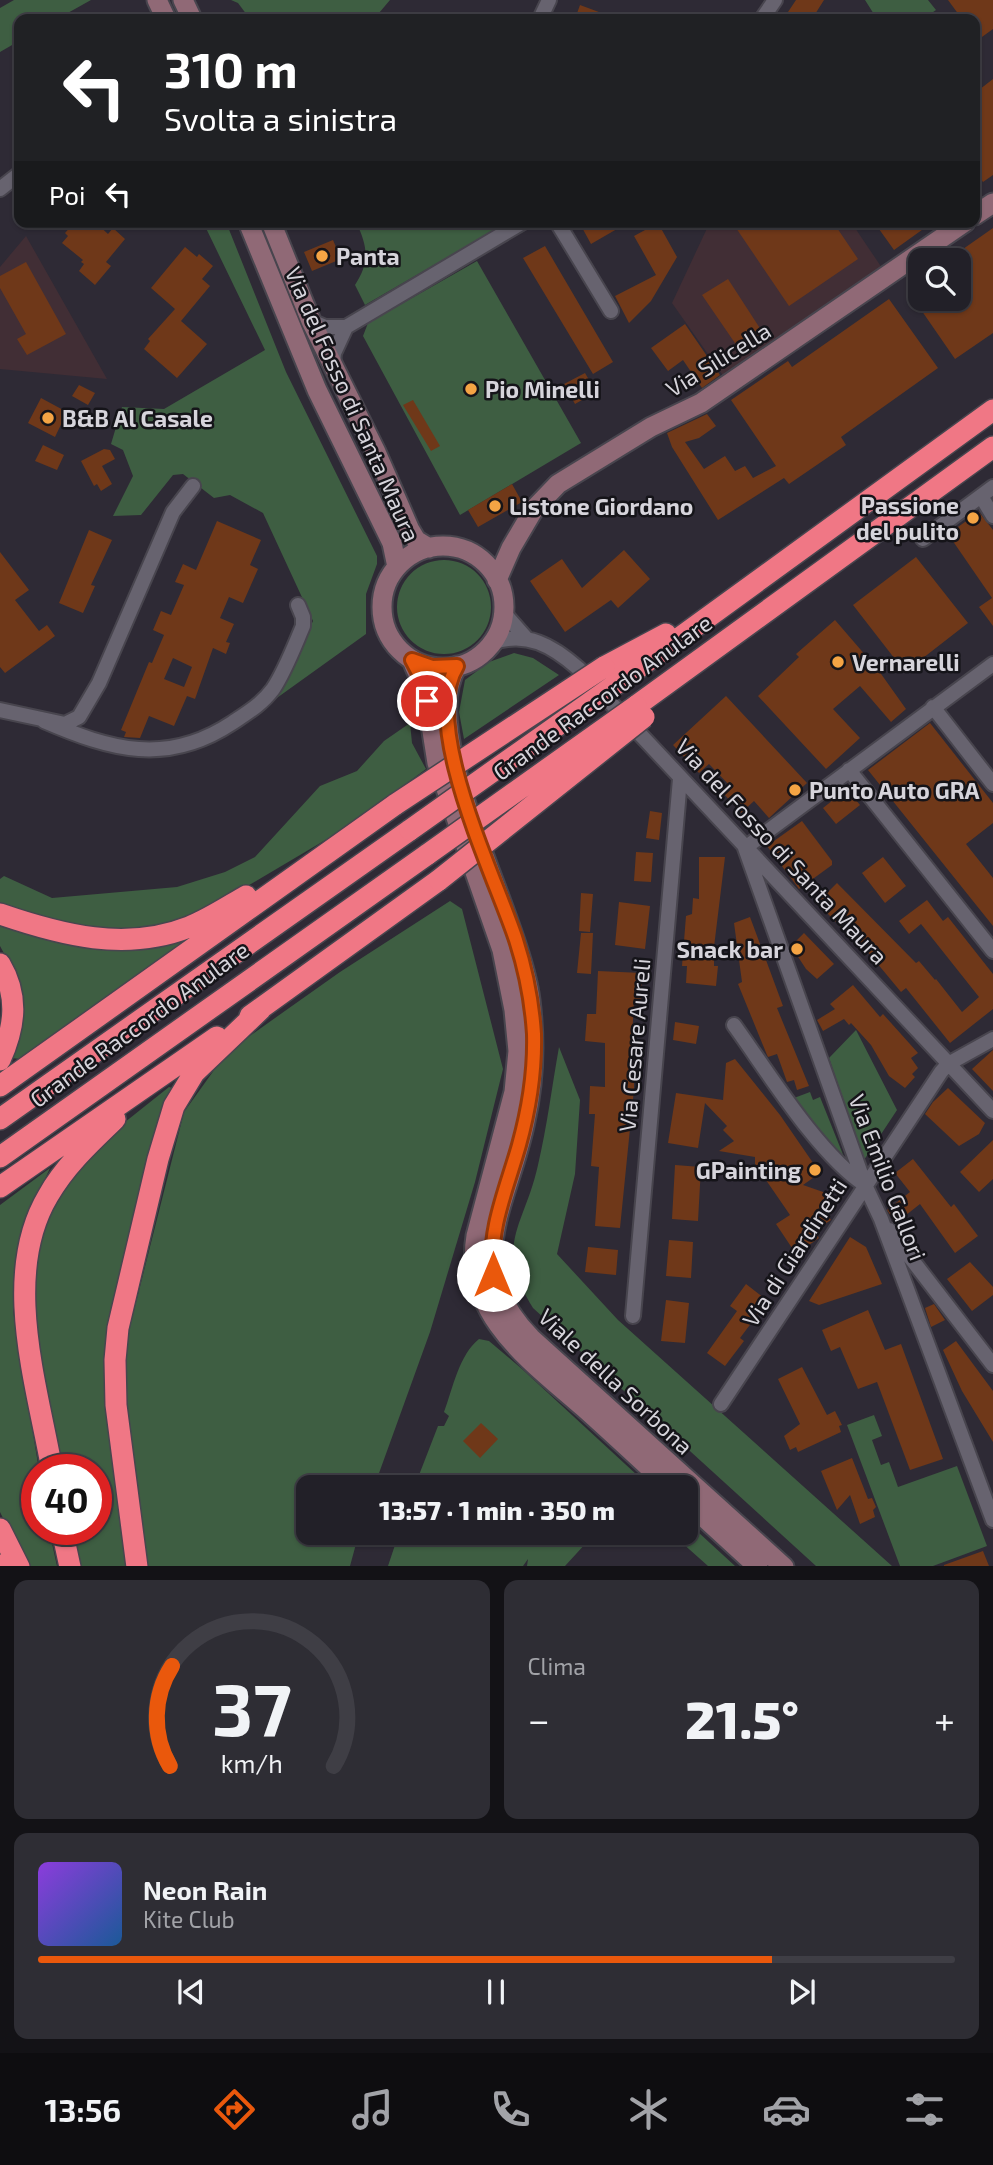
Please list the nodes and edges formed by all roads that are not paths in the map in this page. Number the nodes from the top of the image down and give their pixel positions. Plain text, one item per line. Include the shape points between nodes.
1 (14, 178) edge
2 (0, 189) edge
3 (250, 228) edge
4 (273, 228) edge
5 (513, 228) edge
6 (560, 228) edge
7 (956, 228) edge
8 (611, 311) dead end
9 (311, 321) junction
10 (346, 327) junction
11 (333, 364) junction
12 (993, 410) edge
13 (993, 447) edge
14 (193, 486) dead end
15 (987, 492) edge
16 (993, 516) edge
17 (923, 539) dead end
18 (429, 548) junction
19 (511, 548) junction
20 (478, 557) junction
21 (397, 567) junction
22 (497, 580) junction
23 (298, 606) dead end
24 (503, 613) junction
25 (526, 638) junction
26 (492, 643) junction
27 (412, 660) junction
28 (993, 664) edge
29 (457, 666) junction
30 (610, 676) junction
31 (933, 707) junction
32 (0, 710) edge
33 (640, 712) junction
34 (44, 721) junction
35 (849, 770) junction
36 (680, 779) junction
37 (993, 784) edge
38 (745, 848) junction
39 (293, 877) junction
40 (780, 885) junction
41 (762, 901) junction
42 (0, 914) edge
43 (993, 951) edge
44 (0, 964) edge
45 (261, 1009) junction
46 (734, 1025) dead end
47 (993, 1039) edge
48 (0, 1060) edge
49 (948, 1064) junction
50 (173, 1066) junction
51 (0, 1086) edge
52 (993, 1111) edge
53 (0, 1119) edge
54 (0, 1157) edge
55 (864, 1185) junction
56 (0, 1187) edge
57 (881, 1219) junction
58 (634, 1315) dead end
59 (993, 1365) edge
60 (721, 1405) dead end
61 (49, 1454) edge
62 (657, 1475) edge
63 (698, 1512) edge
64 (993, 1520) edge
65 (0, 1529) edge
66 (65, 1545) edge
67 (19, 1566) edge
68 (70, 1566) edge
69 (138, 1566) edge
70 (758, 1566) edge
71 (784, 1566) edge

1 - 2 street
3 - 21 street, Via del Fosso di Santa Maura via 317,390 393,543
4 - 9 street, Via del Fosso di Santa Maura
5 - 10 street
6 - 8 street
7 - 19 street, Via Silicella via 709,398 562,481 534,509
9 - 10 street via 325,327
9 - 11 street, Via del Fosso di Santa Maura
10 - 11 street
11 - 18 street, Via del Fosso di Santa Maura via 410,530
12 - 30 highway, Grande Raccordo Anulare via 727,603
13 - 33 highway, Grande Raccordo Anulare via 739,631
14 - 34 street via 173,512 86,709 71,724
15 - 16 street
15 - 17 street
18 - 20 street via 455,547
18 - 21 street
19 - 20 street via 491,558
19 - 22 street, Via Silicella
20 - 22 street
21 - 27 street via 384,593 382,612 391,639
22 - 24 street
23 - 34 street via 303,626 272,690 238,719 200,741 132,749 82,737
24 - 25 street, Via del Fosso di Santa Maura
24 - 26 street
25 - 26 street
25 - 36 street, Via del Fosso di Santa Maura via 579,669
26 - 29 street via 478,657
27 - 29 street via 432,667
27 - 62 street, Viale della Sorbona via 426,693 437,763 502,950 514,1010 514,1092 476,1236 477,1282 487,1308 510,1342
28 - 31 street
29 - 71 street, Viale della Sorbona via 448,685 449,747 517,943 533,1024 525,1124 493,1241 497,1289 531,1339
30 - 39 highway, bridge via 396,804
30 - 53 highway, Grande Raccordo Anulare, bridge via 410,830
31 - 35 street
31 - 37 street
32 - 34 street
33 - 45 highway, bridge via 439,880
33 - 54 highway, Grande Raccordo Anulare, bridge via 428,854
35 - 38 street
35 - 43 street
36 - 38 street, Via del Fosso di Santa Maura
36 - 58 street, Via Cesare Aureli
38 - 40 street, Via del Fosso di Santa Maura
38 - 41 street, Via Emilio Gallori
39 - 42 highway via 189,927 144,938 69,934
39 - 51 highway
40 - 41 street
40 - 49 street, Via del Fosso di Santa Maura
41 - 55 street, Via Emilio Gallori
44 - 48 highway via 14,1008
45 - 50 highway
45 - 69 highway via 194,1073 174,1106 118,1328 116,1405
46 - 55 street via 818,1139
47 - 49 street, Via di Giardinetti
49 - 52 street, Via del Fosso di Santa Maura
49 - 55 street, Via di Giardinetti
50 - 56 highway
50 - 61 highway via 70,1164 46,1198 34,1229 24,1300
55 - 57 street, Via Emilio Gallori
55 - 60 street, Via di Giardinetti
57 - 59 street
57 - 64 street, Via Emilio Gallori
63 - 70 street
65 - 67 highway
66 - 68 highway

